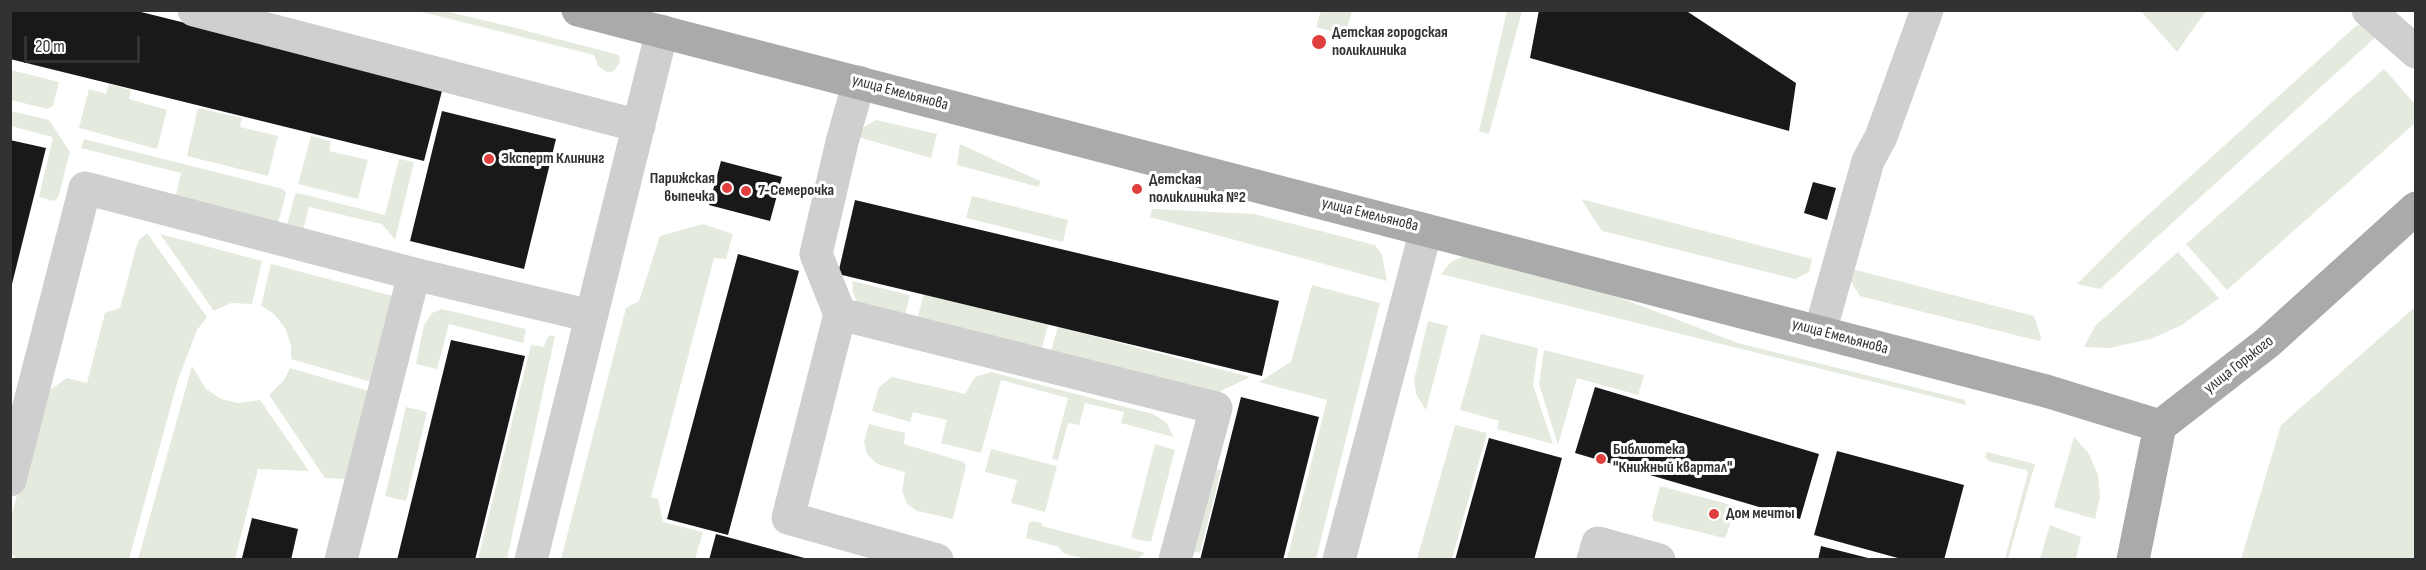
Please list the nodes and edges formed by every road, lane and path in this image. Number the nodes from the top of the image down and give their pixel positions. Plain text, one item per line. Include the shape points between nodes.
1 (194, 10) edge
2 (1927, 10) edge
3 (2368, 10) edge
4 (584, 11) edge
5 (662, 31) junction
6 (2415, 52) edge
7 (859, 82) junction
8 (639, 126) junction
9 (2415, 208) edge
10 (1426, 230) junction
11 (414, 274) junction
12 (840, 314) junction
13 (591, 316) junction
14 (1820, 332) junction
15 (2160, 426) junction
16 (10, 480) edge
17 (341, 560) edge
18 (531, 560) edge
19 (937, 560) edge
20 (1175, 560) edge
21 (1339, 560) edge
22 (1593, 560) edge
23 (1659, 560) edge
24 (2133, 560) edge

1 - 8 street
2 - 14 street via 1881,137 1868,161
3 - 6 street
4 - 5 main road, улица Емельянова
5 - 7 main road, улица Емельянова
5 - 8 street
7 - 10 main road, улица Емельянова
7 - 12 street via 816,254
8 - 13 street
9 - 15 main road, улица Горького via 2267,343
10 - 14 main road, улица Емельянова
10 - 21 street
11 - 13 street
11 - 16 street via 85,188
11 - 17 street
12 - 19 street via 788,518
12 - 20 street via 1216,408
13 - 18 street
14 - 15 main road, улица Емельянова via 2046,391
15 - 24 main road
22 - 23 street via 1598,543

